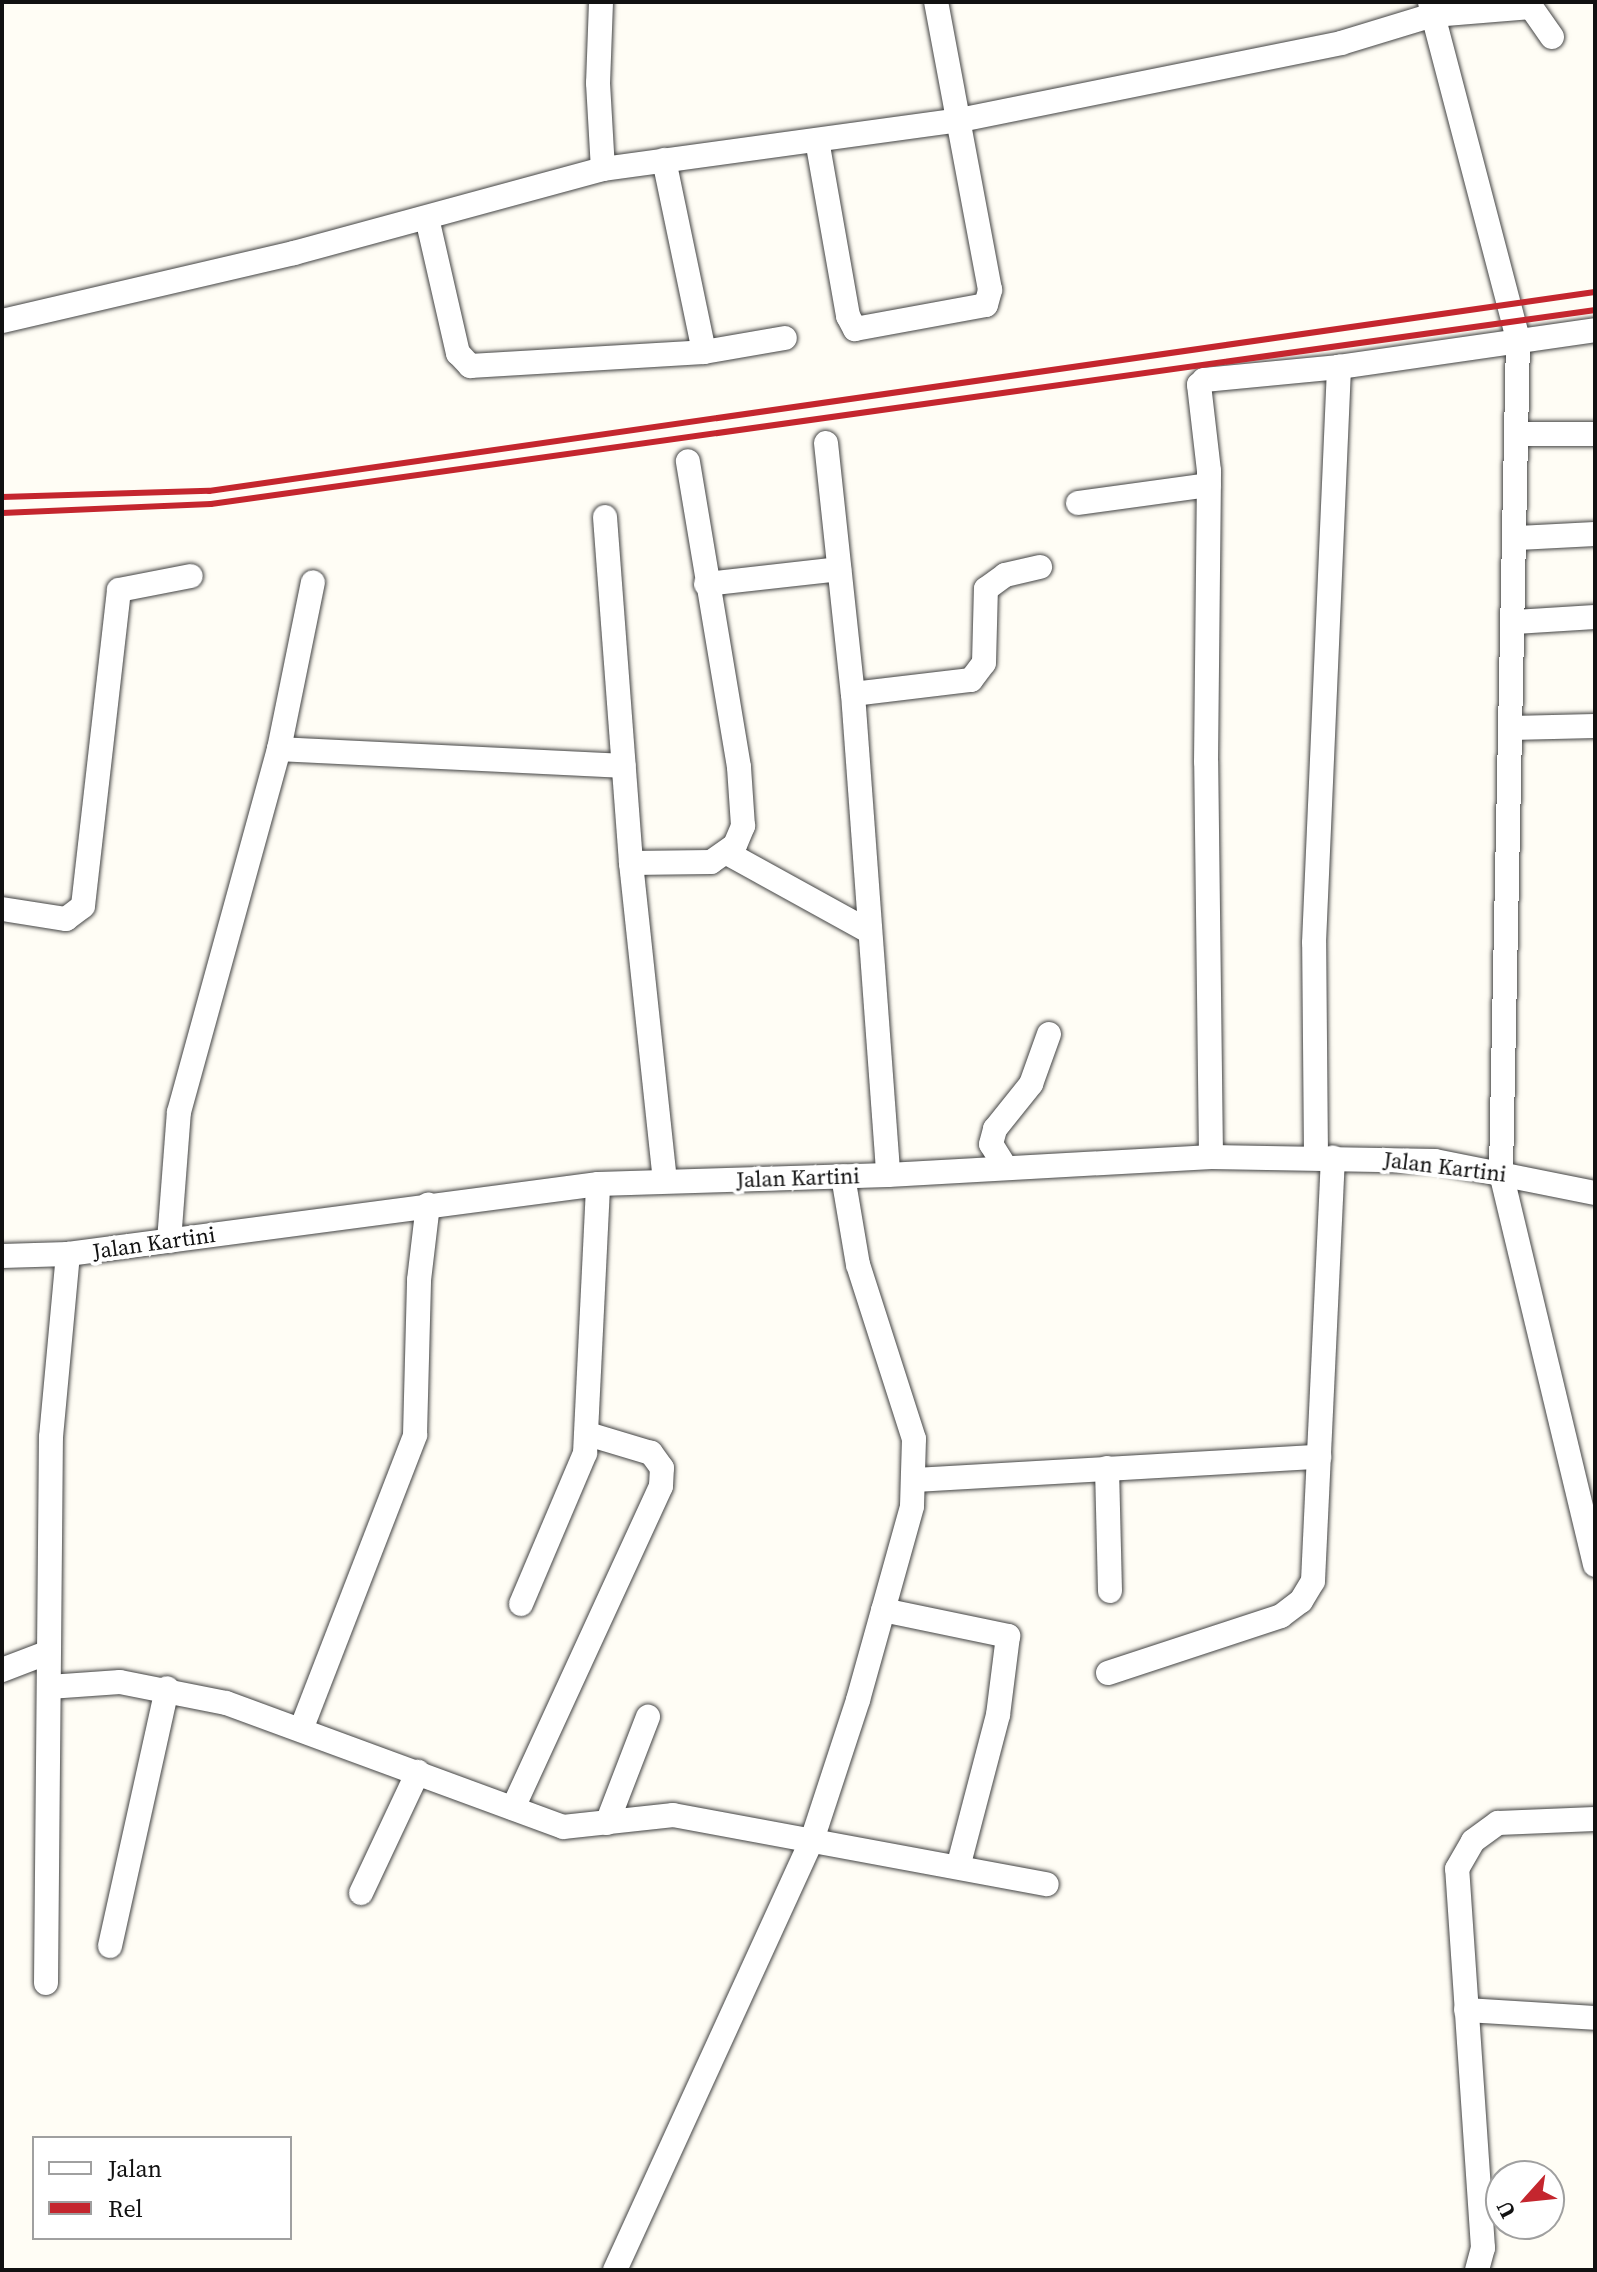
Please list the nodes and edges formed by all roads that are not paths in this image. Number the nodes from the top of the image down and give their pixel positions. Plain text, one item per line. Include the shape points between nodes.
1 (601, 2) edge
2 (936, 2) edge
3 (1432, 8) edge
4 (1552, 37) dead end
5 (955, 121) junction
6 (817, 140) junction
7 (664, 160) junction
8 (603, 169) junction
9 (427, 218) junction
10 (2, 321) edge
11 (1595, 330) edge
12 (785, 338) dead end
13 (1518, 339) junction
14 (704, 352) junction
15 (1339, 367) junction
16 (1520, 434) junction
17 (1595, 434) edge
18 (826, 443) dead end
19 (688, 461) dead end
20 (1209, 485) junction
21 (1078, 503) dead end
22 (605, 517) dead end
23 (1595, 534) edge
24 (1518, 538) junction
25 (1040, 567) dead end
26 (839, 569) junction
27 (191, 576) dead end
28 (313, 582) dead end
29 (706, 584) junction
30 (1595, 617) edge
31 (1515, 622) junction
32 (853, 694) junction
33 (1595, 726) edge
34 (1511, 728) junction
35 (279, 749) junction
36 (624, 766) junction
37 (727, 853) junction
38 (631, 863) junction
39 (2, 909) edge
40 (870, 932) junction
41 (1049, 1034) dead end
42 (1325, 1156) junction
43 (1211, 1157) junction
44 (1006, 1168) junction
45 (1501, 1173) junction
46 (888, 1175) junction
47 (843, 1176) junction
48 (665, 1180) junction
49 (598, 1184) junction
50 (1595, 1193) edge
51 (428, 1205) junction
52 (169, 1241) junction
53 (68, 1254) junction
54 (2, 1256) edge
55 (588, 1434) junction
56 (1319, 1457) junction
57 (1107, 1468) junction
58 (914, 1480) junction
59 (1595, 1565) edge
60 (1110, 1591) dead end
61 (521, 1604) dead end
62 (883, 1610) junction
63 (49, 1652) junction
64 (2, 1670) edge
65 (1108, 1673) dead end
66 (49, 1687) junction
67 (167, 1688) junction
68 (648, 1717) dead end
69 (302, 1727) junction
70 (418, 1772) junction
71 (513, 1808) junction
72 (1595, 1819) edge
73 (607, 1823) junction
74 (812, 1840) junction
75 (959, 1864) junction
76 (1047, 1884) dead end
77 (361, 1893) dead end
78 (110, 1946) dead end
79 (46, 1983) dead end
80 (1466, 2010) junction
81 (1595, 2018) edge
82 (615, 2270) edge
83 (1477, 2270) edge

1 - 8 street
2 - 5 street
3 - 4 street via 1531,7
3 - 5 street via 1341,43
3 - 13 street
5 - 6 street
5 - 6 street via 988,300 980,310 866,330 855,329 848,316
6 - 7 street
7 - 8 street
7 - 14 street
8 - 9 street
9 - 10 street
9 - 14 street via 458,353 470,366
11 - 13 street
12 - 14 street
13 - 15 street
13 - 16 street
15 - 20 street via 1204,380 1199,396
15 - 42 street via 1314,943
16 - 17 street
16 - 24 street
18 - 26 street
19 - 29 street
20 - 21 street
20 - 43 street
22 - 36 street
23 - 24 street
24 - 31 street
25 - 32 street via 1005,575 986,589 984,663 971,680
26 - 29 street
26 - 32 street
27 - 39 street via 124,585 118,594 83,906 66,919
28 - 35 street
29 - 37 street via 743,793 743,826
30 - 31 street
31 - 34 street
32 - 40 street
33 - 34 street
34 - 45 street
35 - 36 street
35 - 52 street via 179,1112
36 - 38 street
37 - 38 street via 711,862
37 - 40 street
38 - 48 street
40 - 46 street
41 - 44 street via 1031,1084 995,1129 991,1144
42 - 43 street, Jalan Kartini
42 - 45 street, Jalan Kartini via 1435,1161
42 - 56 street
43 - 44 street, Jalan Kartini
44 - 46 street, Jalan Kartini
45 - 50 street, Jalan Kartini
45 - 59 street
46 - 47 street, Jalan Kartini
47 - 48 street, Jalan Kartini
47 - 58 street via 858,1265 914,1439
48 - 49 street, Jalan Kartini
49 - 51 street, Jalan Kartini
49 - 55 street
51 - 52 street, Jalan Kartini
51 - 69 street via 419,1280 415,1435
52 - 53 street, Jalan Kartini
53 - 54 street, Jalan Kartini
53 - 63 street via 51,1437
55 - 61 street via 578,1473
55 - 71 street via 651,1453 664,1474
56 - 57 street
56 - 65 street via 1313,1581 1301,1601 1281,1616
57 - 58 street
57 - 60 street
58 - 62 street
62 - 74 street
62 - 75 street via 1008,1636 998,1715
63 - 64 street
63 - 66 street
66 - 67 street via 120,1682
66 - 79 street
67 - 69 street
67 - 78 street
68 - 73 street
69 - 70 street
70 - 71 street
70 - 77 street via 375,1853
71 - 73 street via 563,1827
72 - 80 street via 1511,1819 1484,1830 1464,1853 1457,1869 1457,1897
73 - 74 street via 673,1815
74 - 75 street
74 - 82 street
75 - 76 street
80 - 81 street
80 - 83 street via 1483,2248

